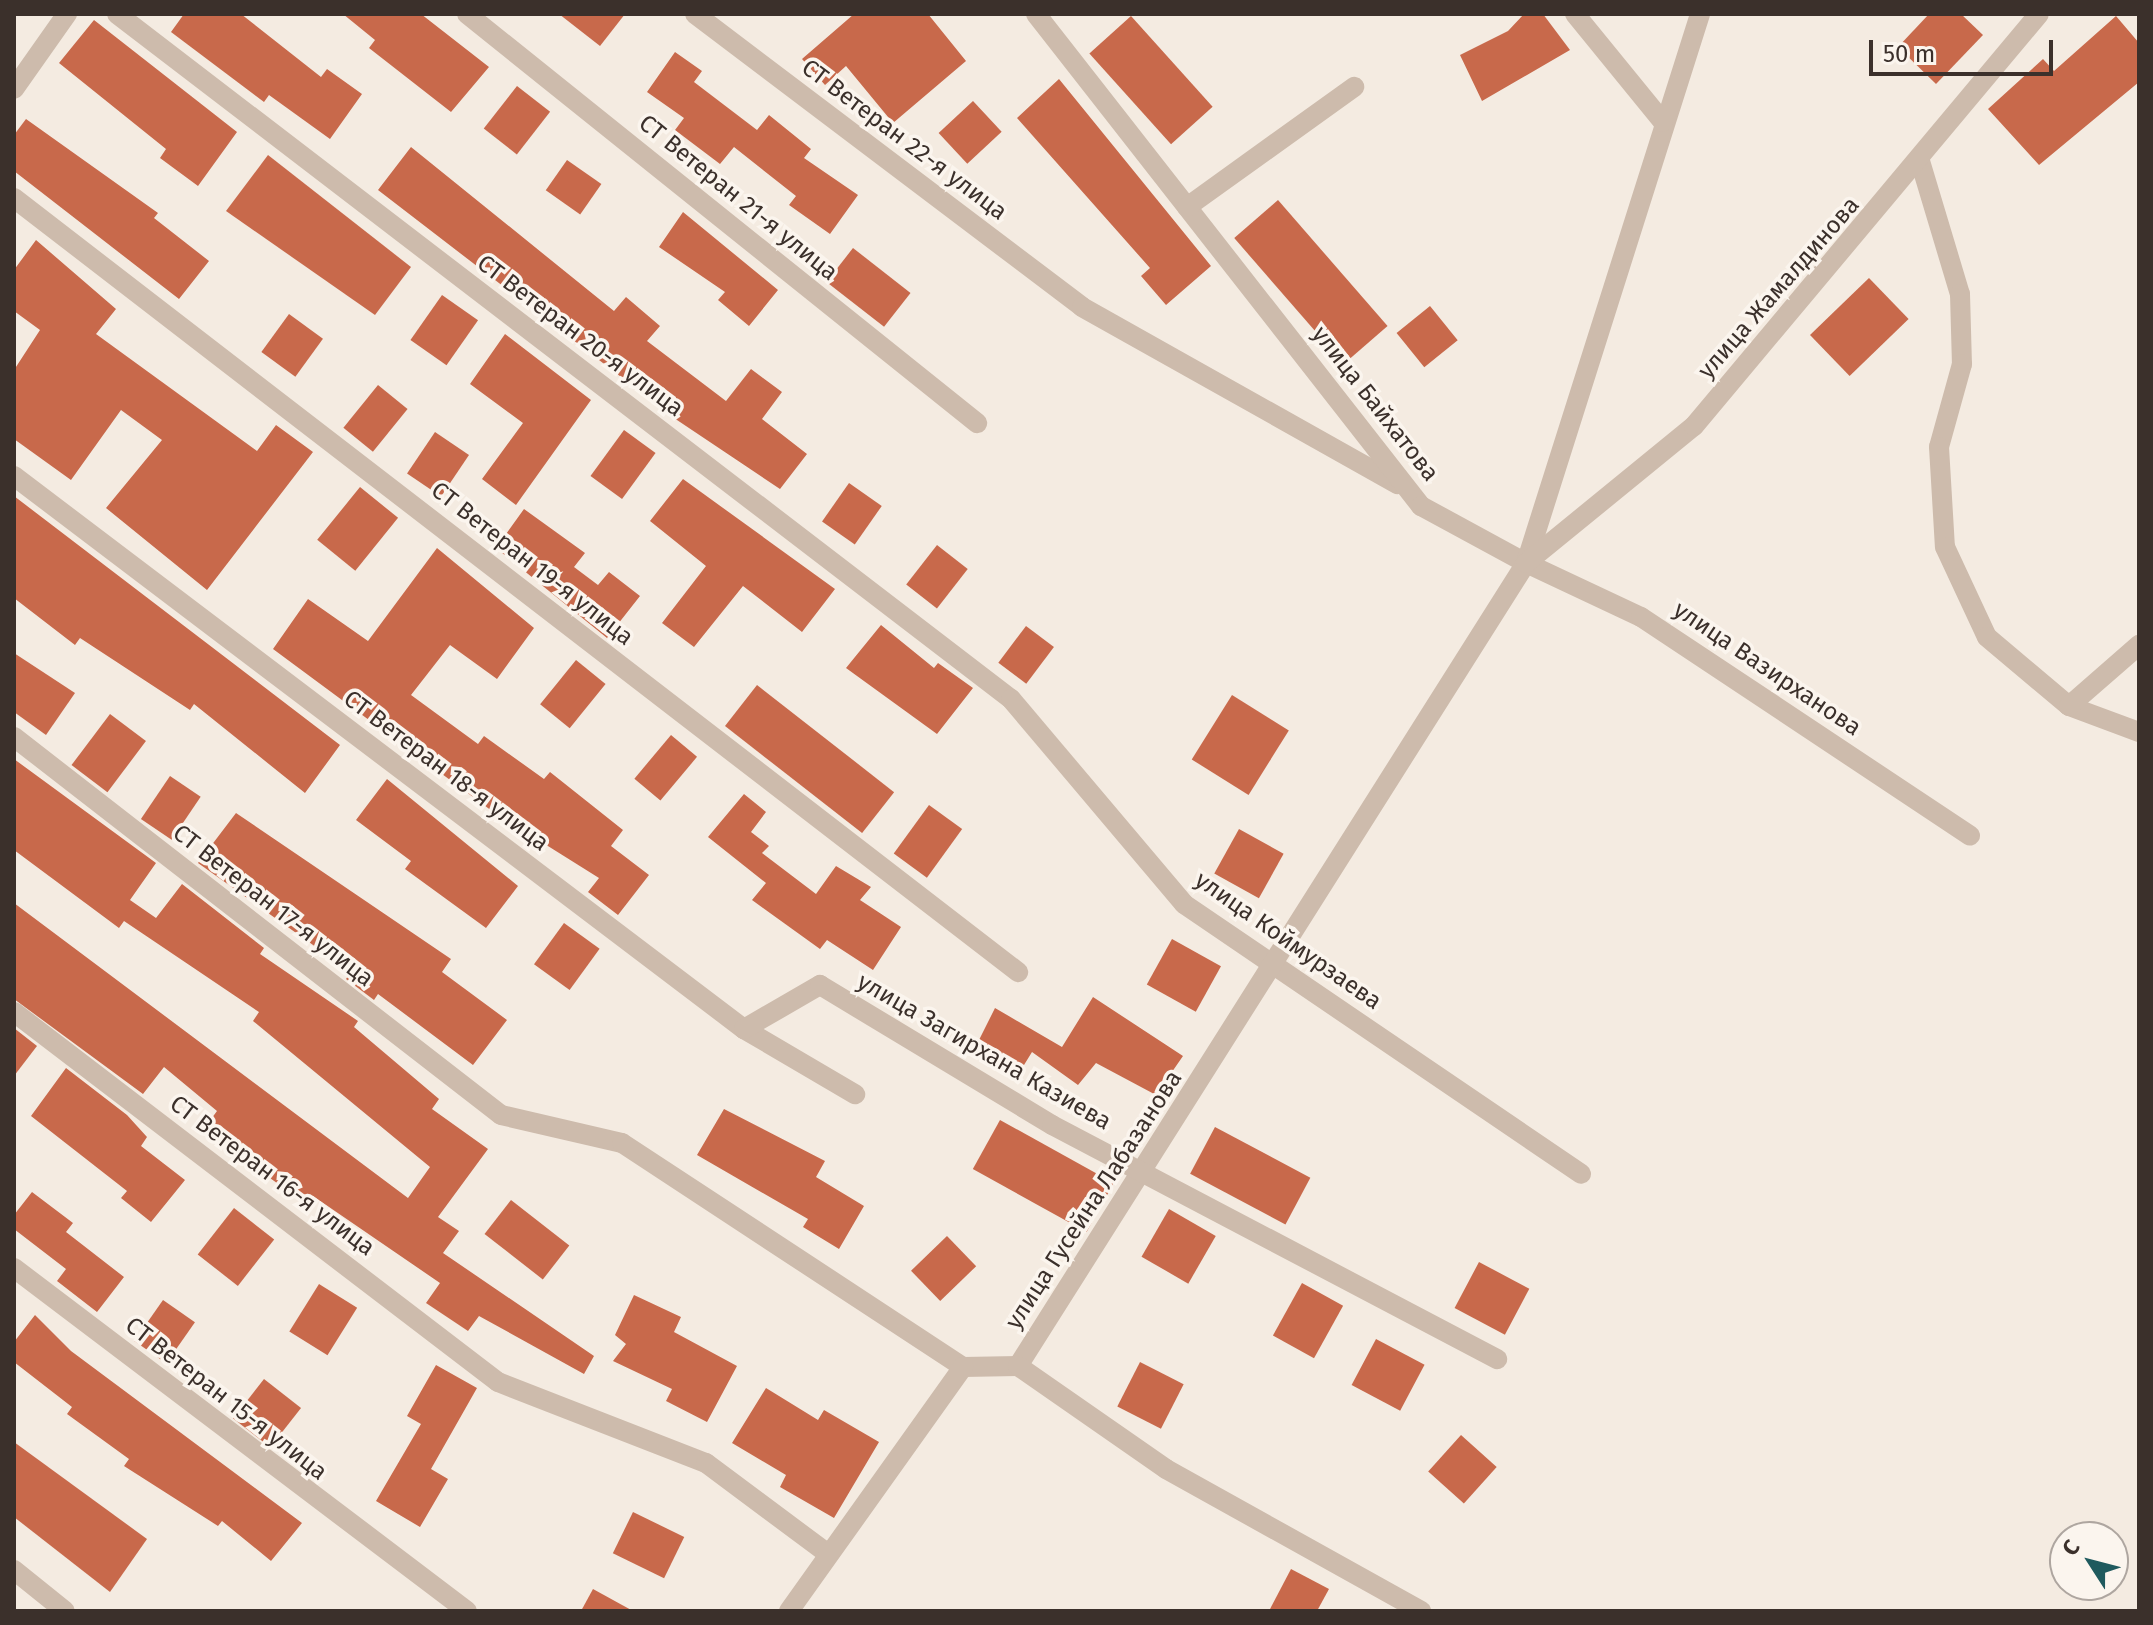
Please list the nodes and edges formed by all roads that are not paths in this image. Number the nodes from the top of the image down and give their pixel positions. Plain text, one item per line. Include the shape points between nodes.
1 (67, 14) edge
2 (117, 14) edge
3 (467, 14) edge
4 (695, 14) edge
5 (1036, 14) edge
6 (1575, 14) edge
7 (1700, 14) edge
8 (2039, 14) edge
9 (1354, 87) dead end
10 (14, 89) edge
11 (1663, 122) junction
12 (1920, 161) junction
13 (14, 198) edge
14 (1187, 207) junction
15 (977, 423) dead end
16 (14, 476) edge
17 (1407, 488) junction
18 (1526, 563) junction
19 (2139, 645) edge
20 (1011, 699) joint
21 (2069, 706) junction
22 (2139, 732) edge
23 (14, 737) edge
24 (1970, 836) dead end
25 (1273, 965) junction
26 (1018, 972) dead end
27 (14, 1012) edge
28 (744, 1029) junction
29 (855, 1094) dead end
30 (1144, 1173) junction
31 (1581, 1174) dead end
32 (14, 1268) edge
33 (1497, 1359) dead end
34 (1018, 1366) junction
35 (963, 1367) junction
36 (828, 1554) junction
37 (14, 1570) edge
38 (65, 1611) edge
39 (467, 1611) edge
40 (789, 1611) edge
41 (1421, 1611) edge

1 - 10 street
2 - 20 street, СТ Ветеран 20-я улица
3 - 15 street, СТ Ветеран 21-я улица
4 - 17 street, СТ Ветеран 22-я улица via 1082,307
5 - 14 street, улица Байхатова
6 - 11 street
7 - 11 street
8 - 12 street, улица Жамалдинова
9 - 14 street
11 - 18 street
12 - 18 street, улица Жамалдинова via 1694,426
12 - 21 street via 1960,294 1962,364 1939,447 1945,547 1987,637
13 - 26 street, СТ Ветеран 19-я улица
14 - 17 street, улица Байхатова
16 - 28 street, СТ Ветеран 18-я улица
17 - 18 street, улица Байхатова via 1421,506
18 - 24 street, улица Вазирханова via 1641,617
18 - 25 street, улица Гусейна Лабазанова
19 - 21 street
20 - 25 street, улица Коймурзаева via 1184,904
21 - 22 street
23 - 35 street, СТ Ветеран 17-я улица via 501,1115 622,1143
25 - 30 street, улица Гусейна Лабазанова
25 - 31 street, улица Коймурзаева
27 - 36 street, СТ Ветеран 16-я улица via 498,1382 706,1463
28 - 29 street, СТ Ветеран 18-я улица
28 - 30 street, улица Загирхана Казиева via 820,985
30 - 33 street, улица Загирхана Казиева
30 - 34 street, улица Гусейна Лабазанова
32 - 39 street, СТ Ветеран 15-я улица
34 - 35 street, улица Гусейна Лабазанова
34 - 41 street via 1166,1469
35 - 36 street
36 - 40 street
37 - 38 street

